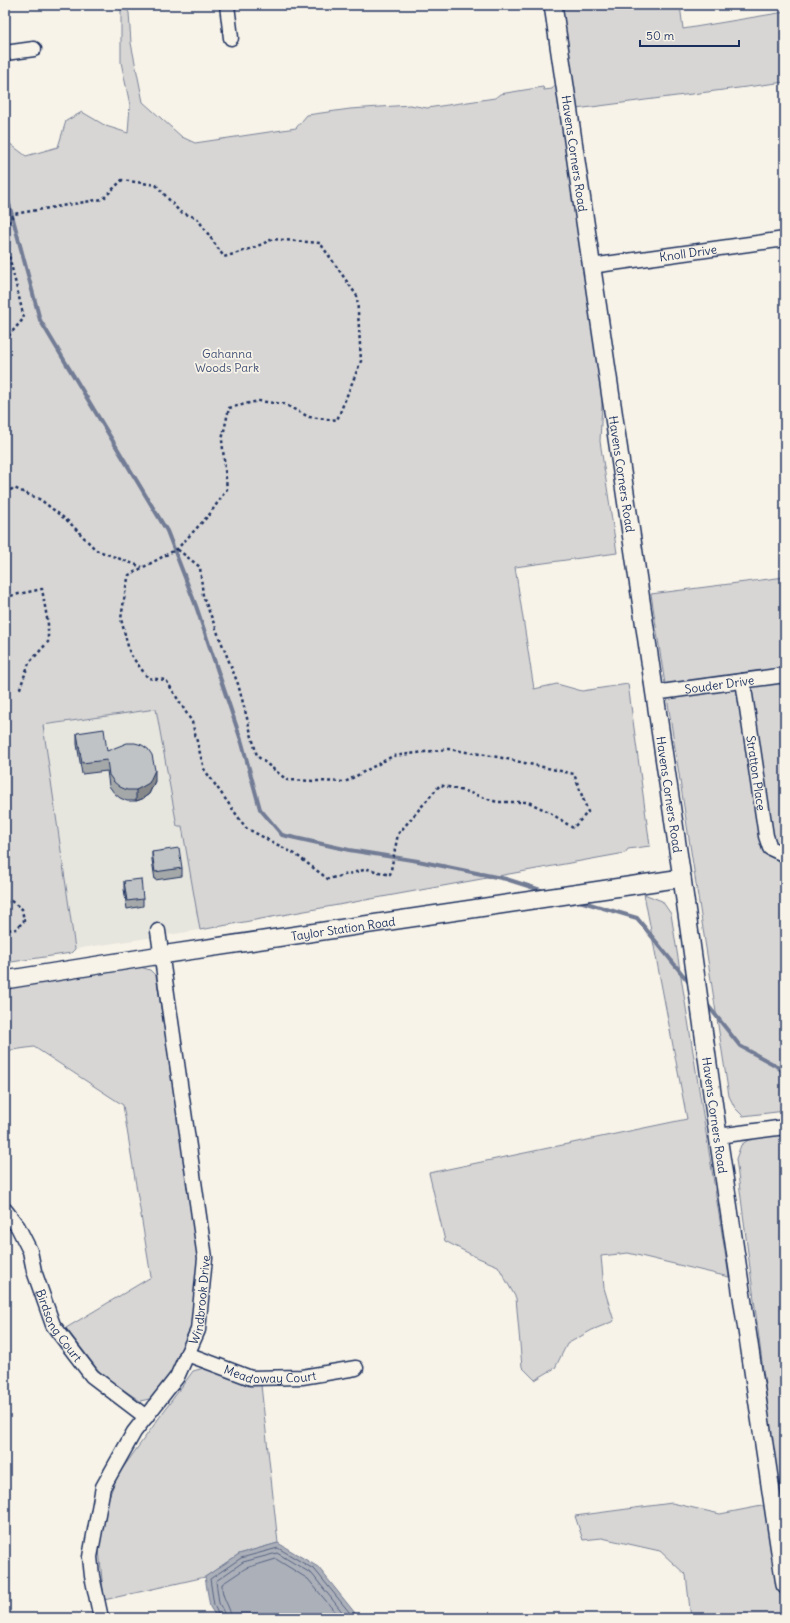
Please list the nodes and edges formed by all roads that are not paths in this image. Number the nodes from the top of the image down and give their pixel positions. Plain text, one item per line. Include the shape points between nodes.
1 (227, 5) edge
2 (553, 5) edge
3 (231, 38) dead end
4 (34, 49) dead end
5 (5, 53) edge
6 (785, 239) edge
7 (591, 266) junction
8 (785, 675) edge
9 (743, 680) junction
10 (654, 693) junction
11 (785, 854) edge
12 (682, 878) junction
13 (158, 931) dead end
14 (161, 955) junction
15 (5, 980) edge
16 (785, 1127) edge
17 (718, 1136) junction
18 (5, 1210) edge
19 (187, 1354) junction
20 (356, 1368) dead end
21 (146, 1417) junction
22 (785, 1584) edge
23 (101, 1618) edge

1 - 3 street
2 - 7 main road, Havens Corners Road
4 - 5 street
6 - 7 street, Knoll Drive
7 - 10 main road, Havens Corners Road
8 - 9 street, Souder Drive
9 - 10 street, Souder Drive
9 - 11 street, Stratton Place via 766,836 770,848
10 - 12 main road, Havens Corners Road
12 - 14 main road, Taylor Station Road
12 - 17 main road, Havens Corners Road
13 - 14 street, Windbrook Drive
14 - 15 main road, Taylor Station Road
14 - 19 street, Windbrook Drive via 205,1258 198,1330
16 - 17 street
17 - 22 main road, Havens Corners Road
18 - 21 street, Birdsong Court via 18,1227 30,1251 34,1271 53,1325 92,1376
19 - 20 street, Meadoway Court via 250,1378 302,1377
19 - 21 street, Windbrook Drive via 177,1377
21 - 23 street, Windbrook Drive via 134,1432 103,1487 90,1557

